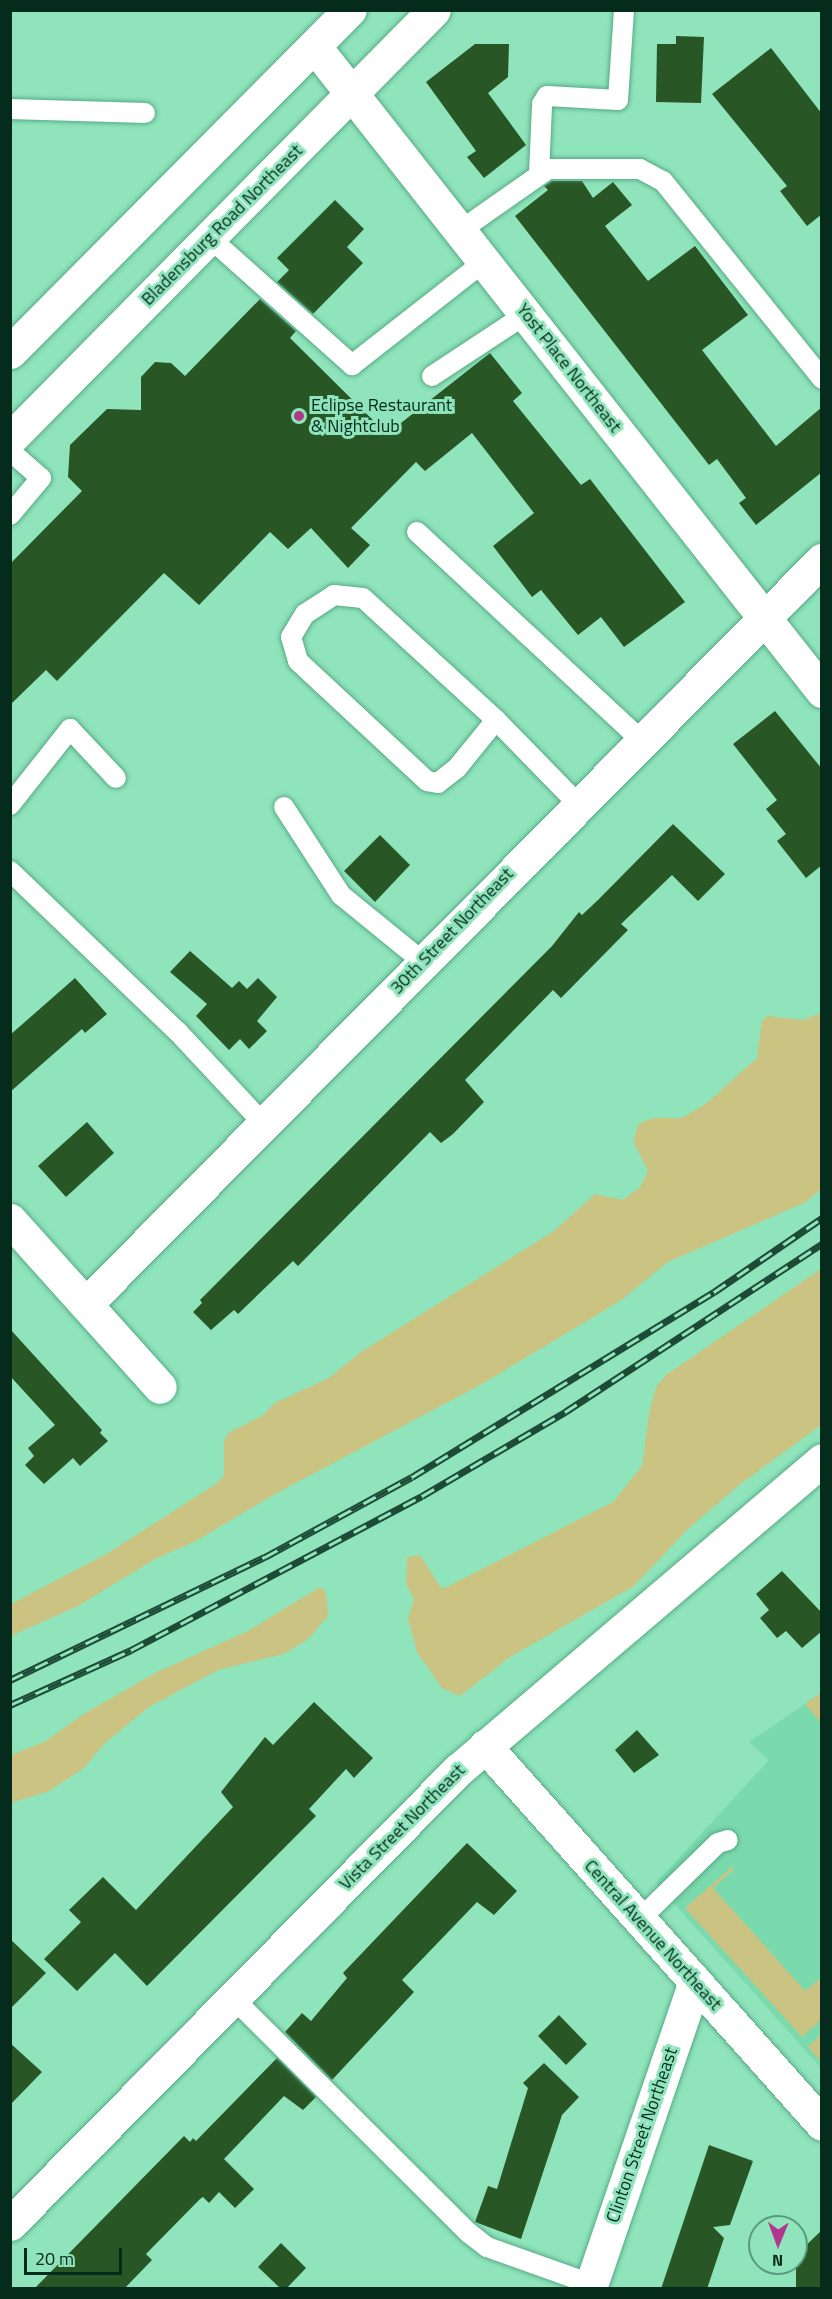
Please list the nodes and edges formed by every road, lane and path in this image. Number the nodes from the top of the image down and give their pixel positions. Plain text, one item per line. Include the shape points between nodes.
1 (350, 10) edge
2 (434, 10) edge
3 (624, 10) edge
4 (315, 47) junction
5 (352, 94) junction
6 (10, 109) edge
7 (145, 113) dead end
8 (539, 174) junction
9 (461, 230) junction
10 (210, 238) junction
11 (485, 261) junction
12 (526, 314) junction
13 (10, 352) edge
14 (432, 376) dead end
15 (822, 379) edge
16 (10, 440) edge
17 (10, 451) edge
18 (10, 515) edge
19 (417, 532) dead end
20 (822, 560) edge
21 (764, 616) junction
22 (822, 691) edge
23 (496, 720) junction
24 (640, 739) junction
25 (116, 778) dead end
26 (577, 803) junction
27 (10, 805) edge
28 (284, 807) dead end
29 (10, 871) edge
30 (422, 961) junction
31 (263, 1123) junction
32 (10, 1220) edge
33 (86, 1304) junction
34 (160, 1388) dead end
35 (822, 1460) edge
36 (485, 1746) junction
37 (728, 1840) dead end
38 (639, 1920) junction
39 (695, 1982) junction
40 (232, 1998) junction
41 (822, 2124) edge
42 (10, 2224) edge
43 (590, 2286) edge

1 - 4 street
2 - 5 street, Bladensburg Road Northeast
3 - 8 lane via 618,100 547,96 542,104
4 - 5 street, Yost Place Northeast
4 - 13 street
5 - 9 street, Yost Place Northeast
5 - 10 street, Bladensburg Road Northeast
6 - 7 lane
8 - 9 lane
8 - 15 lane via 548,169 640,169 663,181
9 - 11 street, Yost Place Northeast
10 - 11 lane via 352,365
10 - 16 street, Bladensburg Road Northeast
11 - 12 street, Yost Place Northeast
12 - 14 lane
12 - 21 street, Yost Place Northeast
17 - 18 lane via 41,478
19 - 24 lane
20 - 21 street, 30th Street Northeast
21 - 22 street, Yost Place Northeast
21 - 24 street, 30th Street Northeast
23 - 23 lane via 363,598 334,595 305,614 291,637 298,661 427,781 438,783 457,768
23 - 26 lane
24 - 26 street, 30th Street Northeast
25 - 27 lane via 70,729
26 - 30 street, 30th Street Northeast
28 - 30 lane via 341,895
29 - 31 lane via 178,1032
30 - 31 street, 30th Street Northeast
31 - 33 street, 30th Street Northeast
32 - 33 street
33 - 34 street
35 - 36 street, Vista Street Northeast
36 - 38 street, Central Avenue Northeast
36 - 40 street, Vista Street Northeast
37 - 38 lane via 718,1843
38 - 39 street, Central Avenue Northeast
39 - 41 street, Central Avenue Northeast
39 - 43 street, Clinton Street Northeast
40 - 42 street, Vista Street Northeast
40 - 43 lane via 469,2233 487,2247

